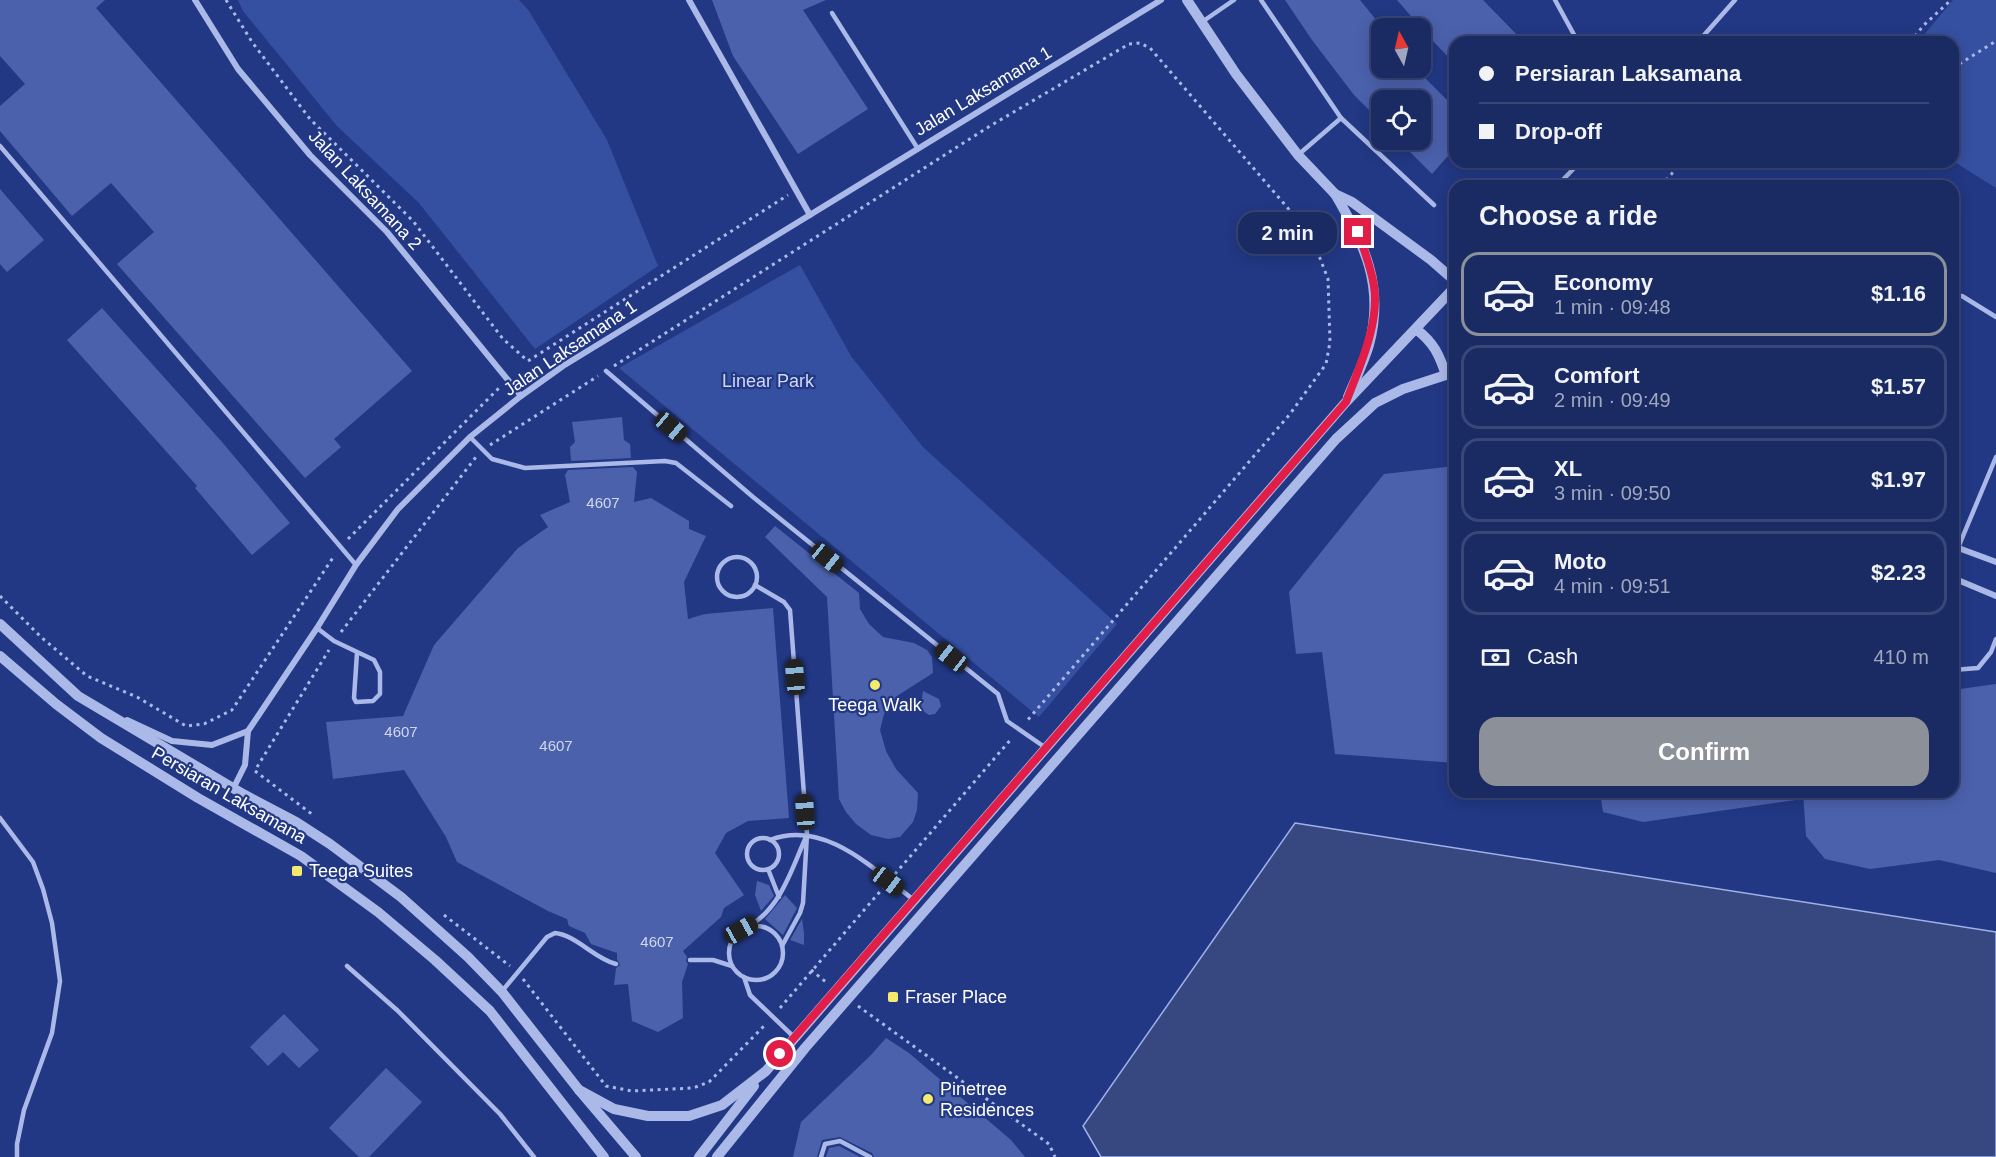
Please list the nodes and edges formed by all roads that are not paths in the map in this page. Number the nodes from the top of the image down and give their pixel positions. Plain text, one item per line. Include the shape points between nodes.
1 (195, 0) edge
2 (689, 0) edge
3 (1161, 0) edge
4 (1187, 0) edge
5 (1234, 0) edge
6 (1261, 0) edge
7 (1555, 0) edge
8 (1735, 0) edge
9 (832, 13) dead end
10 (1202, 22) junction
11 (1573, 36) edge
12 (1703, 36) edge
13 (1341, 118) junction
14 (0, 146) edge
15 (918, 149) junction
16 (1298, 154) junction
17 (1574, 168) edge
18 (1563, 180) edge
19 (1335, 194) junction
20 (1434, 205) dead end
21 (810, 215) junction
22 (1449, 276) edge
23 (1449, 293) edge
24 (1962, 296) dead end
25 (1996, 317) edge
26 (1416, 329) junction
27 (606, 371) road end
28 (1449, 371) edge
29 (1449, 375) edge
30 (521, 396) junction
31 (1346, 402) junction
32 (470, 437) junction
33 (1996, 457) edge
34 (731, 506) dead end
35 (1959, 538) edge
36 (1959, 548) edge
37 (1996, 562) edge
38 (356, 565) junction
39 (1959, 581) edge
40 (755, 585) junction
41 (1996, 596) edge
42 (0, 624) edge
43 (317, 628) junction
44 (1996, 639) edge
45 (357, 653) junction
46 (0, 656) edge
47 (1959, 670) edge
48 (78, 696) junction
49 (248, 731) junction
50 (1046, 748) junction
51 (238, 791) junction
52 (0, 819) edge
53 (807, 834) junction
54 (770, 840) junction
55 (768, 869) junction
56 (779, 897) junction
57 (914, 900) junction
58 (741, 930) junction
59 (782, 946) junction
60 (690, 960) dead end
61 (616, 964) dead end
62 (347, 966) dead end
63 (732, 966) junction
64 (744, 977) junction
65 (501, 992) junction
66 (795, 1038) junction
67 (766, 1071) junction
68 (579, 1090) junction
69 (18, 1157) edge
70 (534, 1157) edge
71 (604, 1157) edge
72 (636, 1157) edge
73 (699, 1157) edge
74 (717, 1157) edge
75 (821, 1157) edge
76 (870, 1157) edge

1 - 30 street, Jalan Laksamana 2 via 238,69 310,155 387,232
2 - 21 street
3 - 15 street, Jalan Laksamana 1
4 - 10 street
5 - 10 lane
6 - 13 lane
7 - 11 lane
8 - 12 lane
9 - 15 lane
10 - 16 street via 1236,74
13 - 16 lane
13 - 20 lane
14 - 38 lane
15 - 21 street, Jalan Laksamana 1
16 - 19 street
17 - 18 lane
19 - 22 street via 1352,202
19 - 31 street via 1358,232 1374,288 1369,344
21 - 30 street, Jalan Laksamana 1 via 563,366
23 - 26 street, Persiaran Laksamana
24 - 25 lane
26 - 28 street via 1429,339
26 - 31 street, Persiaran Laksamana
27 - 50 lane via 753,497 998,694 1007,721
29 - 74 street via 1402,388 1375,403 1336,439 848,999
30 - 32 street, Jalan Laksamana 1
31 - 50 street, Persiaran Laksamana
32 - 34 lane via 500,462 525,468 676,463
32 - 38 street, Jalan Laksamana 1 via 398,509
33 - 35 lane
36 - 37 street
38 - 43 street, Jalan Laksamana 1
39 - 41 street
40 - 40 lane via 745,595 731,596 720,588 719,568 736,556 749,561 756,572
40 - 53 lane via 784,602 790,610
42 - 48 street, Persiaran Laksamana
43 - 45 lane
43 - 49 street, Jalan Laksamana 1
44 - 47 lane via 1977,669
45 - 45 lane via 378,665 380,694 373,701 356,702 354,698
46 - 71 street, Persiaran Laksamana via 101,738 301,856 378,912 490,1011
48 - 49 street via 172,741 212,745
48 - 51 street, Persiaran Laksamana
49 - 51 street
50 - 57 street, Persiaran Laksamana
51 - 65 street, Persiaran Laksamana via 305,827 401,897
52 - 69 lane via 33,862 52,923 60,981 52,1032 24,1110
53 - 54 lane
53 - 56 lane
53 - 57 lane via 843,847
53 - 59 lane via 803,903
54 - 55 lane via 777,847 779,858
54 - 55 lane via 754,841 747,854 753,867
55 - 56 lane
56 - 58 lane via 759,920
57 - 66 street, Persiaran Laksamana
58 - 59 lane via 766,928
58 - 63 lane via 729,950
59 - 64 lane via 781,962 773,973 759,980
60 - 63 lane via 713,960
61 - 65 lane via 555,933 547,937
62 - 70 lane via 398,1011 500,1114
63 - 64 lane
64 - 66 lane via 750,995
65 - 68 street, Persiaran Laksamana
66 - 67 street, Persiaran Laksamana
67 - 68 street, Persiaran Laksamana via 722,1105 689,1116 648,1116 614,1109
67 - 73 street
68 - 72 street, Persiaran Laksamana
75 - 76 lane via 825,1144 840,1141

